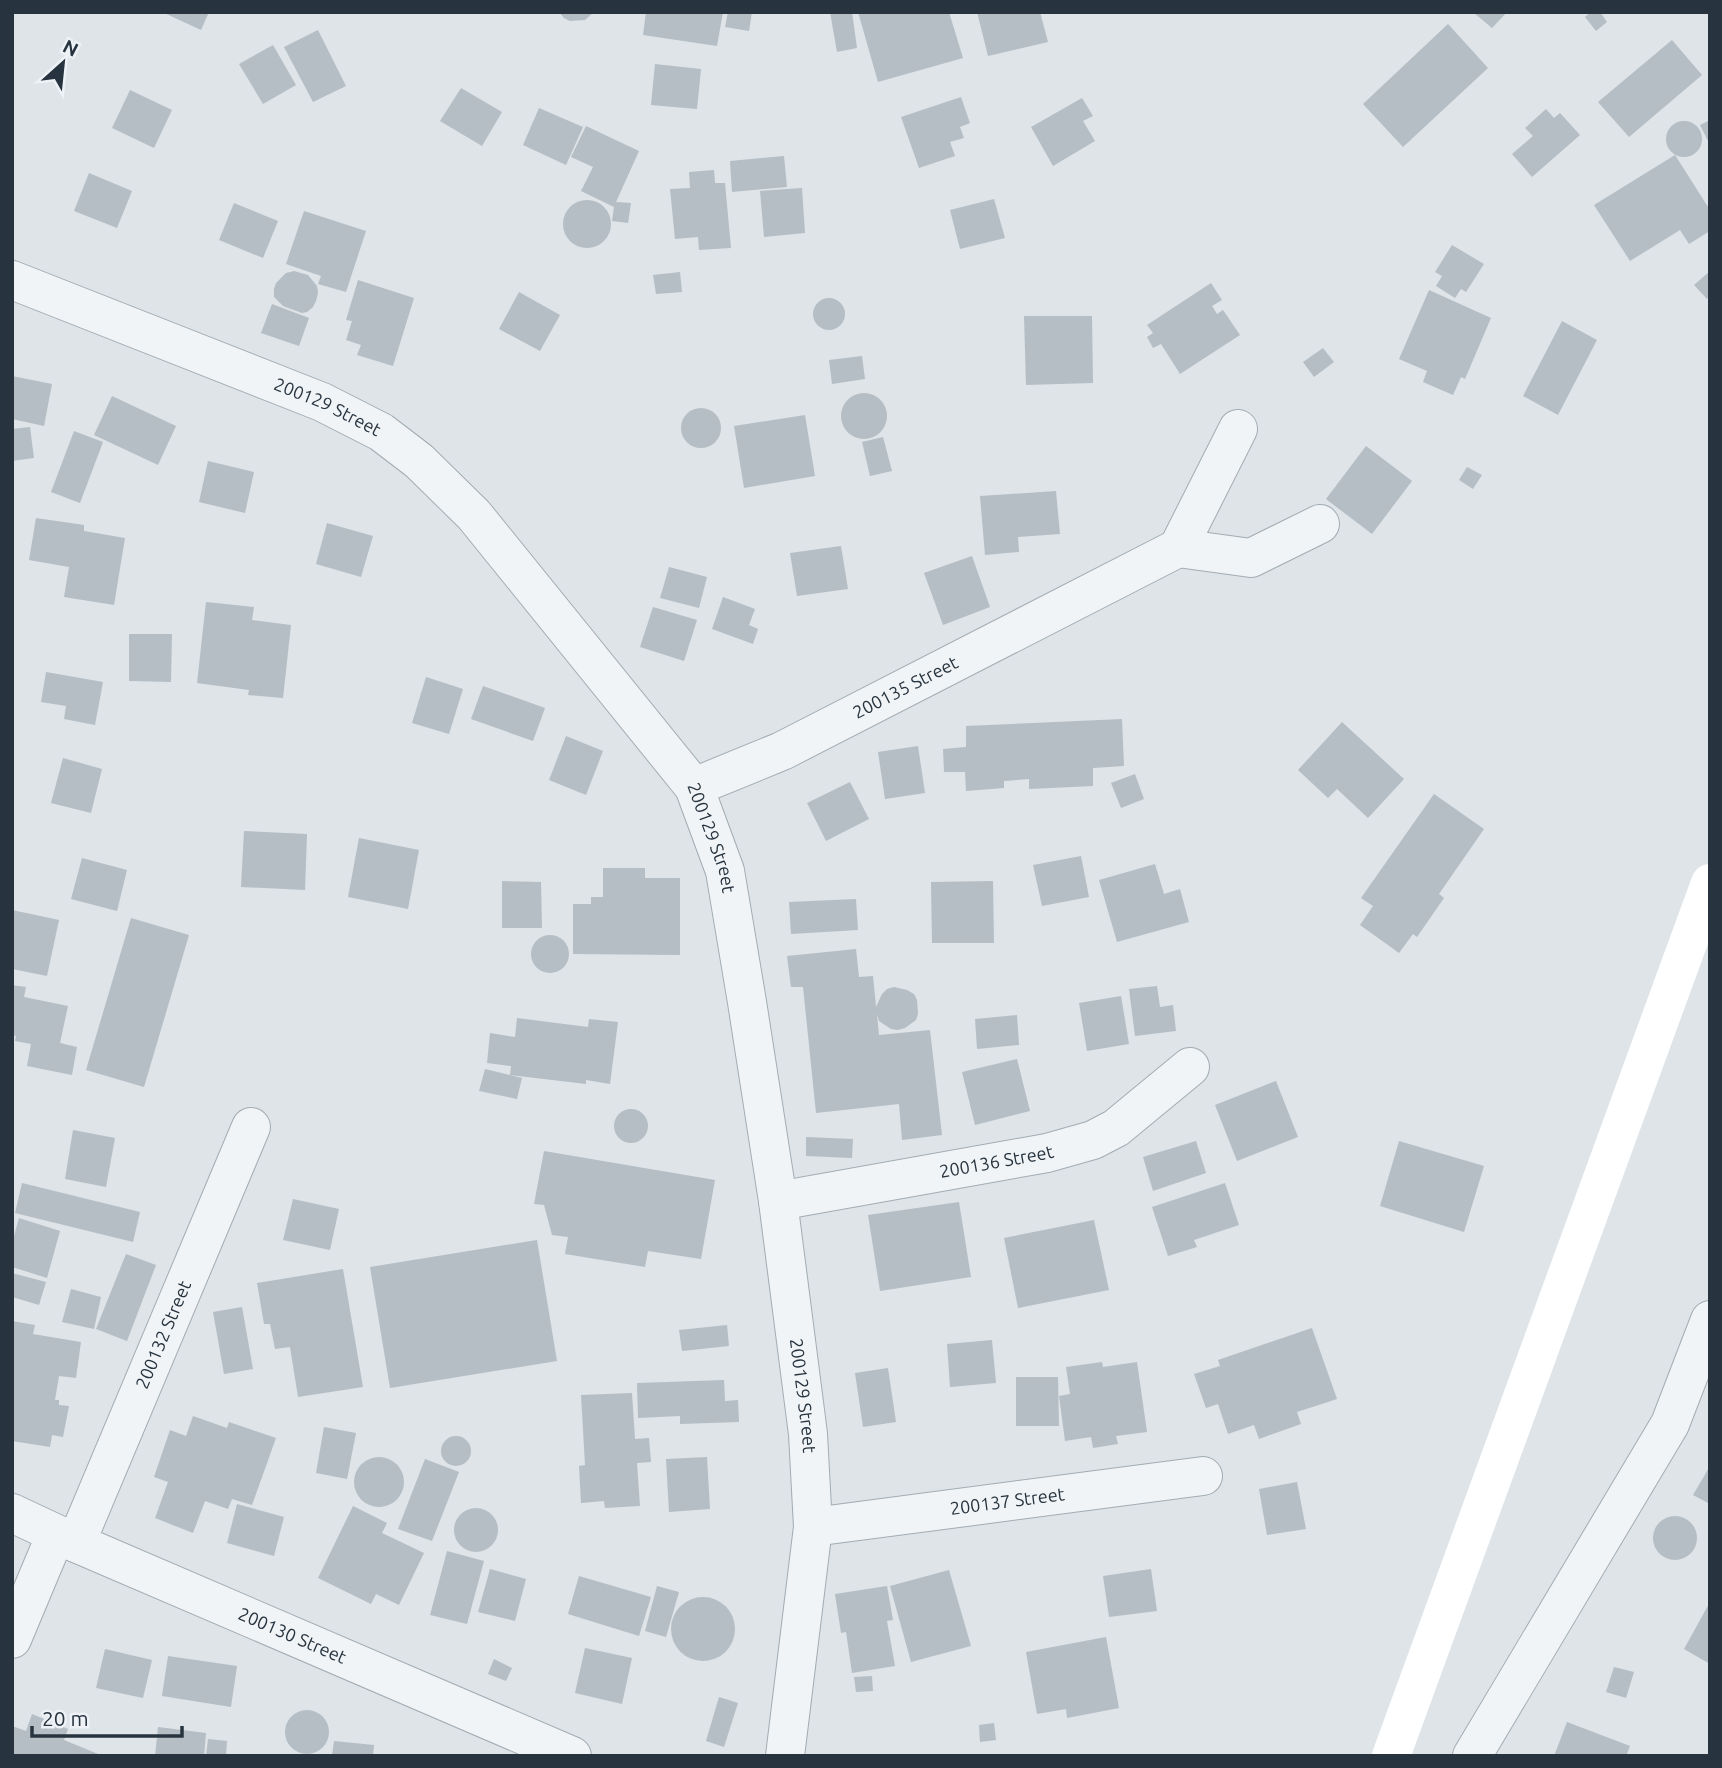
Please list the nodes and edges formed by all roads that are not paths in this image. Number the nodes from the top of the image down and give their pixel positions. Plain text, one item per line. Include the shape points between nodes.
1 (12, 280) edge
2 (1238, 429) dead end
3 (1320, 524) dead end
4 (1178, 548) junction
5 (694, 787) junction
6 (1710, 883) edge
7 (1190, 1067) dead end
8 (251, 1127) dead end
9 (778, 1201) junction
10 (1710, 1320) edge
11 (1203, 1476) dead end
12 (12, 1514) edge
13 (813, 1527) junction
14 (66, 1539) junction
15 (12, 1639) edge
16 (572, 1756) edge
17 (785, 1756) edge
18 (1391, 1756) edge
19 (1472, 1756) edge

1 - 5 street, 200129 Street via 322,401 381,432 419,461 474,515
2 - 4 street
3 - 4 street via 1251,558
4 - 5 street, 200135 Street via 782,751
5 - 9 street, 200129 Street via 725,871
6 - 18 street
7 - 9 street, 200136 Street via 1116,1129 1093,1140 1047,1153
8 - 14 street, 200132 Street
9 - 13 street, 200129 Street via 808,1434
10 - 19 street via 1670,1424
11 - 13 street, 200137 Street
12 - 14 street, 200130 Street
13 - 17 street, 200129 Street
14 - 15 street, 200132 Street
14 - 16 street, 200130 Street

